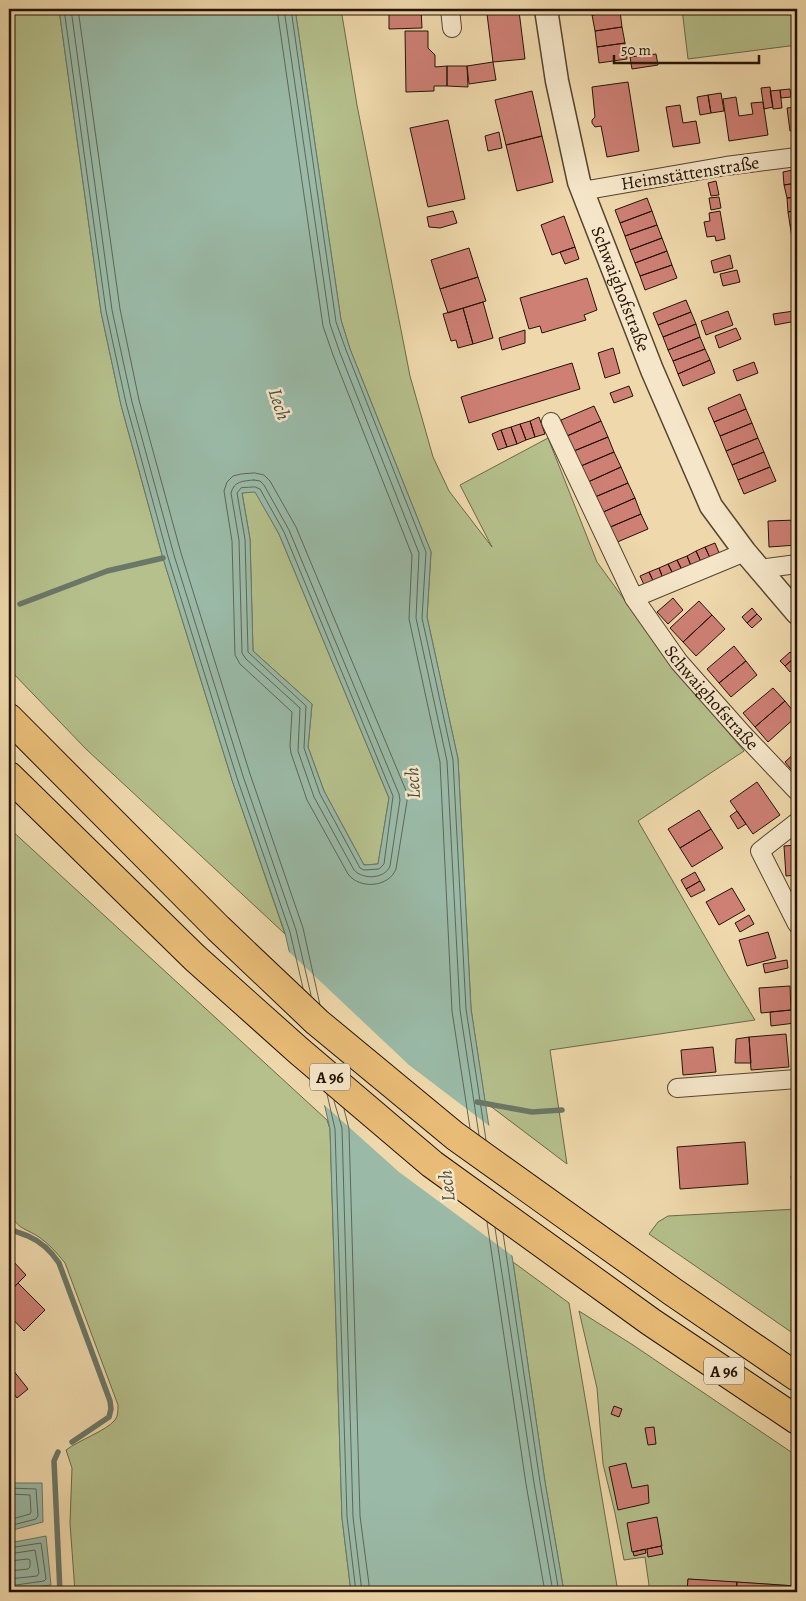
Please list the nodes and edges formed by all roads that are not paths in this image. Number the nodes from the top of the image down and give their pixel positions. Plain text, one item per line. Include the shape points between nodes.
1 (450, 9) edge
2 (546, 9) edge
3 (452, 28) dead end
4 (797, 156) edge
5 (582, 191) junction
6 (551, 422) dead end
7 (745, 552) junction
8 (797, 564) edge
9 (759, 569) junction
10 (634, 598) junction
11 (797, 613) edge
12 (9, 718) edge
13 (9, 776) edge
14 (797, 791) edge
15 (797, 822) edge
16 (797, 924) edge
17 (797, 1079) edge
18 (677, 1088) dead end
19 (797, 1377) edge
20 (797, 1420) edge

1 - 3 street
2 - 5 street, Schwaighofstraße via 557,81
4 - 5 street, Heimstättenstraße
5 - 7 street, Schwaighofstraße via 652,370 711,506
6 - 10 street, Schwaighofstraße
7 - 9 street, Schwaighofstraße
7 - 10 street
8 - 9 street
9 - 11 street, Schwaighofstraße
10 - 14 street, Schwaighofstraße via 679,662
12 - 19 highway, A 96 via 218,928 317,1022 455,1136
13 - 20 highway, A 96 via 195,958 425,1158 651,1322
15 - 16 street via 760,851
17 - 18 street

